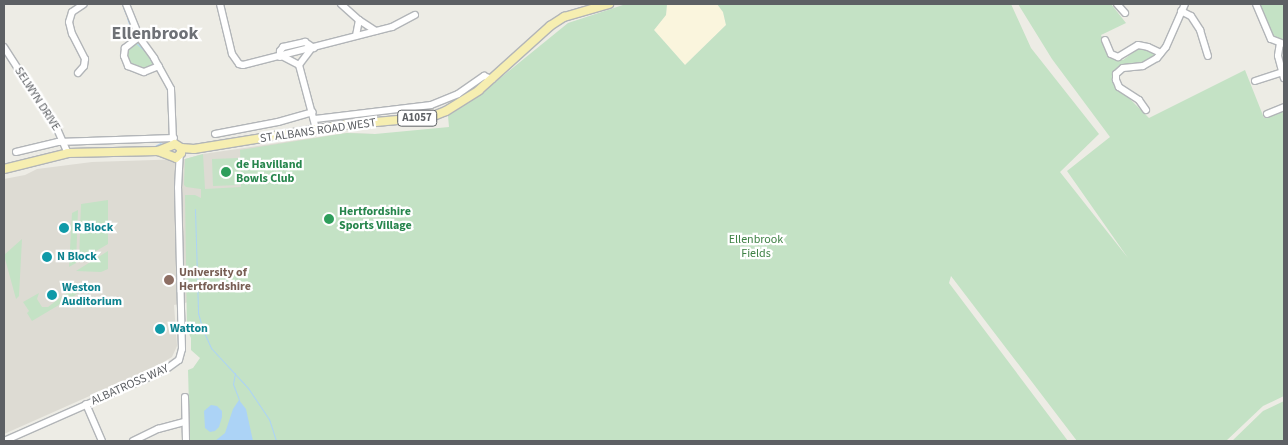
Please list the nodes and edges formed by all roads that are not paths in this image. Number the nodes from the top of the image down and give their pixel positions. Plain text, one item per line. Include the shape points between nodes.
1 (84, 4) edge
2 (126, 4) edge
3 (220, 4) edge
4 (341, 4) edge
5 (608, 4) edge
6 (1117, 4) edge
7 (1185, 4) edge
8 (1256, 4) edge
9 (1181, 11) junction
10 (1125, 13) dead end
11 (416, 15) dead end
12 (359, 20) junction
13 (376, 31) junction
14 (356, 36) junction
15 (139, 37) junction
16 (1104, 40) dead end
17 (1282, 44) edge
18 (4, 47) edge
19 (313, 48) junction
20 (1161, 54) junction
21 (281, 56) junction
22 (1208, 56) dead end
23 (10, 58) junction
24 (4, 62) edge
25 (299, 65) junction
26 (159, 66) junction
27 (78, 73) dead end
28 (1283, 75) edge
29 (492, 79) junction
30 (1255, 81) dead end
31 (1284, 108) edge
32 (1146, 110) dead end
33 (313, 112) junction
34 (1267, 114) dead end
35 (315, 120) junction
36 (316, 129) junction
37 (215, 134) dead end
38 (64, 142) junction
39 (175, 149) junction
40 (16, 152) dead end
41 (68, 153) junction
42 (4, 169) edge
43 (185, 397) dead end
44 (86, 404) junction
45 (184, 422) junction
46 (4, 441) edge
47 (102, 441) edge
48 (132, 441) edge
49 (186, 441) edge

1 - 27 street via 72,12 69,22 85,59 83,69
2 - 15 street, ALBATROSS WAY
3 - 21 street via 232,54 238,64 247,65
4 - 12 street
5 - 29 main road, ST ALBANS ROAD WEST / A1057 via 564,16
6 - 10 street
7 - 9 street
8 - 17 street via 1269,35
9 - 20 street
9 - 22 street via 1191,16 1200,30
11 - 13 street
12 - 13 street
12 - 14 street
13 - 14 street
14 - 19 street
15 - 26 street, ALBATROSS WAY
15 - 26 street via 125,48 128,66 144,72
16 - 20 street via 1111,54 1118,58 1138,45
17 - 28 street via 1278,56
18 - 23 street, SELWYN DRIVE
19 - 21 street
19 - 25 street
20 - 32 street via 1139,67 1123,68 1116,76 1119,87 1139,100
21 - 25 street
23 - 24 street
23 - 38 street, SELWYN DRIVE
25 - 33 street
26 - 39 street, ALBATROSS WAY via 171,90
28 - 30 street
29 - 35 street, ST ALBANS ROAD WEST via 484,76 458,94 431,105
29 - 36 main road, ST ALBANS ROAD WEST / A1057 via 457,105 431,117
31 - 34 street
33 - 35 street
33 - 37 street
35 - 36 street
36 - 39 main road, ST ALBANS ROAD WEST / A1057 via 194,149
38 - 39 street, ST ALBANS ROAD WEST
38 - 40 street, ST ALBANS ROAD WEST
38 - 41 street, SELWYN DRIVE
39 - 41 main road
39 - 44 street, ALBATROSS WAY via 181,358 171,367
41 - 42 main road
43 - 45 street
44 - 46 street, ALBATROSS WAY
44 - 47 street
45 - 48 street
45 - 49 street

